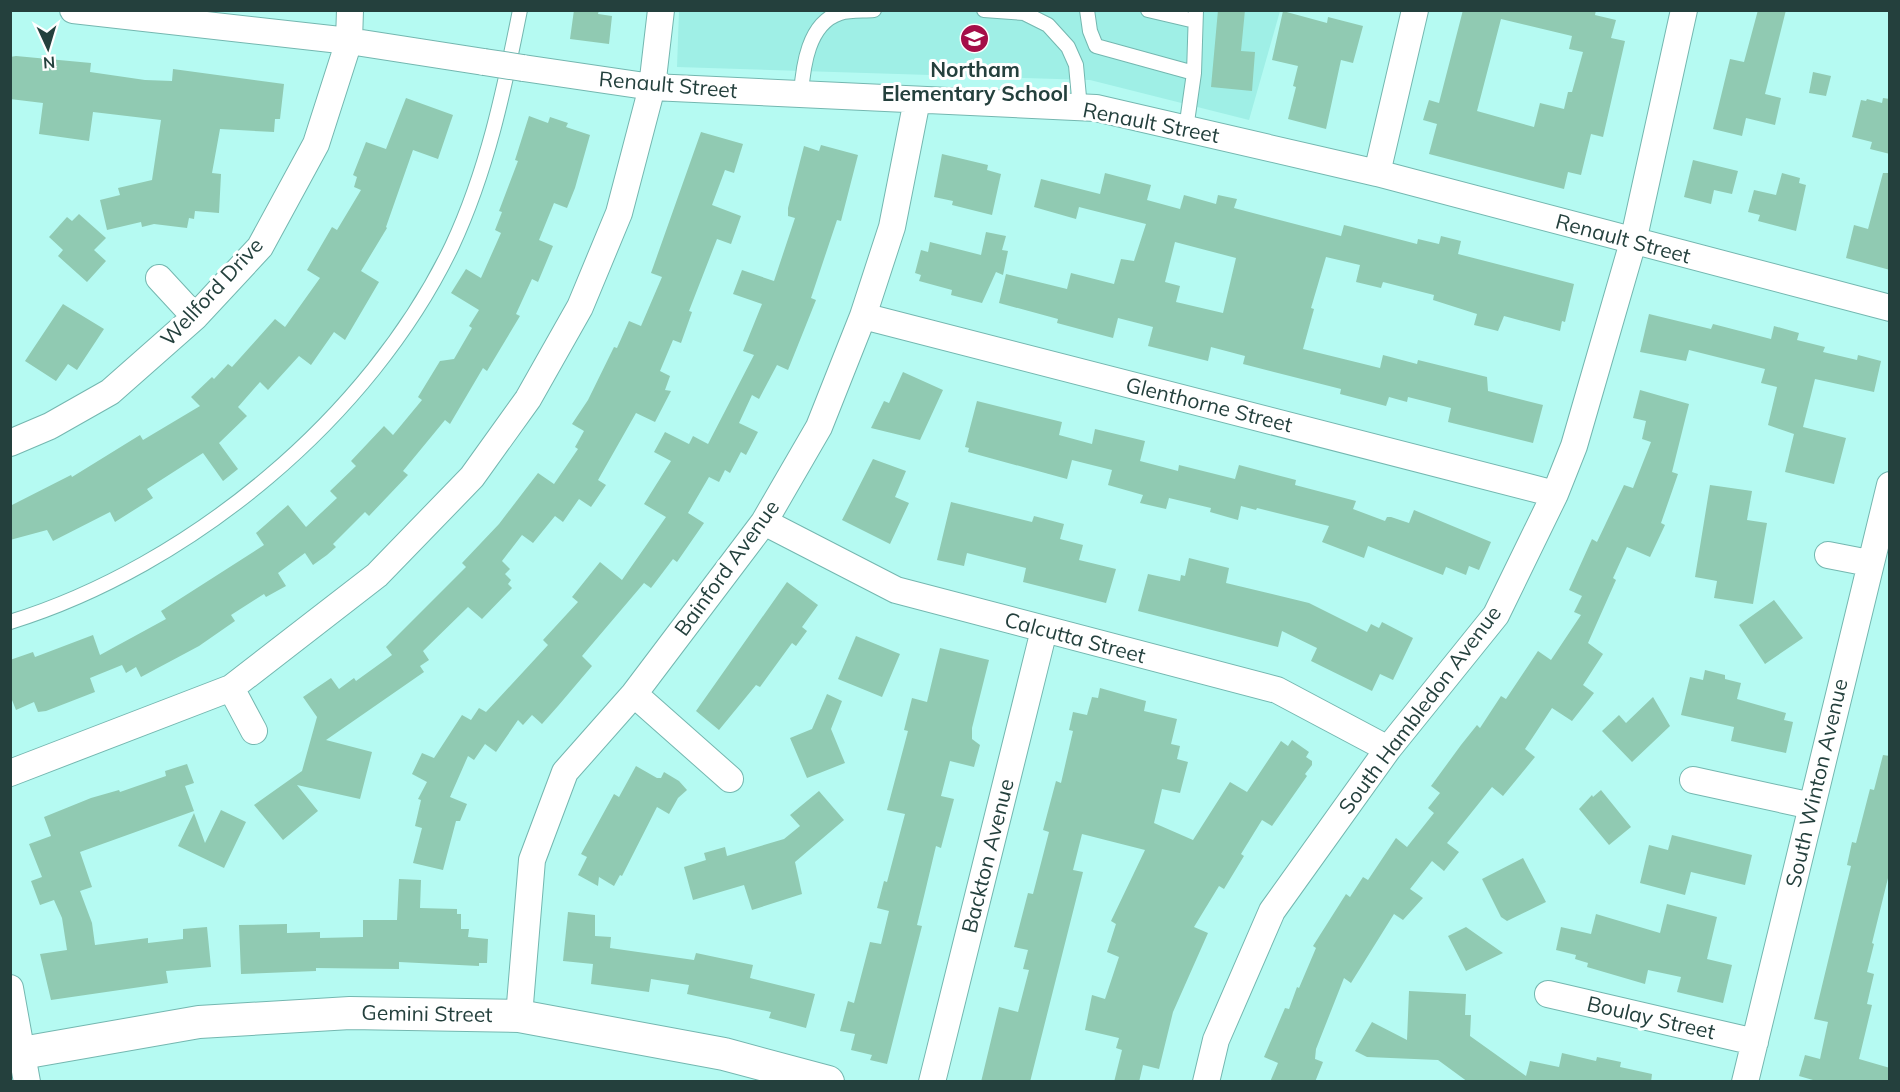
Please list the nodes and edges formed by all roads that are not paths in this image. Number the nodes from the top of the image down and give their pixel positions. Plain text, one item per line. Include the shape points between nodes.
1 (73, 10) edge
2 (350, 10) edge
3 (520, 10) edge
4 (661, 10) edge
5 (874, 10) edge
6 (984, 10) edge
7 (1087, 10) edge
8 (1148, 10) edge
9 (1415, 10) edge
10 (1684, 10) edge
11 (1196, 16) edge
12 (349, 41) junction
13 (1194, 73) junction
14 (652, 87) junction
15 (801, 94) junction
16 (917, 100) junction
17 (1080, 108) junction
18 (1186, 129) junction
19 (1377, 173) junction
20 (1633, 242) junction
21 (159, 278) dead end
22 (1890, 308) edge
23 (863, 316) junction
24 (195, 317) junction
25 (10, 443) edge
26 (1890, 485) edge
27 (1555, 494) junction
28 (764, 522) junction
29 (1828, 555) dead end
30 (1869, 563) junction
31 (10, 622) edge
32 (1044, 630) junction
33 (231, 688) junction
34 (634, 694) junction
35 (254, 731) dead end
36 (1388, 749) junction
37 (10, 772) edge
38 (730, 778) dead end
39 (1693, 780) dead end
40 (1812, 806) junction
41 (10, 988) edge
42 (1548, 994) dead end
43 (519, 1017) junction
44 (1755, 1042) junction
45 (20, 1063) edge
46 (828, 1082) edge
47 (932, 1082) edge
48 (1206, 1082) edge
49 (1745, 1082) edge

1 - 12 street, Renault Street
2 - 12 street, Wellford Drive
3 - 31 lane via 501,104 475,192 451,247 408,321 358,390 257,488 219,518 165,554 124,575
4 - 14 street
5 - 15 lane via 842,12 830,17 808,50
6 - 17 lane via 1024,13 1048,25 1068,47 1076,65
7 - 13 lane via 1096,46
8 - 11 lane
9 - 19 street
10 - 20 street, South Hambledon Avenue
11 - 13 lane
12 - 14 street, Renault Street, bridge
12 - 24 street, Wellford Drive via 315,144 260,247
13 - 18 lane
14 - 15 street, Renault Street
14 - 33 street via 619,213 580,307 528,399 472,477 377,575
15 - 16 street, Renault Street
16 - 17 street, Renault Street
16 - 23 street, Bainford Avenue via 892,227
17 - 18 street, Renault Street via 1096,108
18 - 19 street, Renault Street
19 - 20 street, Renault Street
20 - 22 street, Renault Street
20 - 27 street, South Hambledon Avenue via 1574,446
21 - 24 street
23 - 27 street, Glenthorne Street
23 - 28 street, Bainford Avenue via 819,427
24 - 25 street, Wellford Drive via 110,392 50,426
26 - 30 street, South Winton Avenue
27 - 36 street, South Hambledon Avenue via 1496,615
28 - 32 street, Calcutta Street via 896,590
28 - 34 street, Bainford Avenue
29 - 30 street
30 - 40 street, South Winton Avenue
32 - 36 street, Calcutta Street via 1277,690
32 - 47 street, Backton Avenue
33 - 35 street
33 - 37 street
34 - 38 street
34 - 43 street, Bainford Avenue via 565,772 532,860
36 - 48 street, South Hambledon Avenue via 1272,910 1216,1040
39 - 40 street
40 - 44 street, South Winton Avenue
41 - 45 street
42 - 44 street, Boulay Street
43 - 45 street, Gemini Street via 350,1013 199,1022
43 - 46 street, Gemini Street via 724,1054
44 - 49 street, South Winton Avenue

